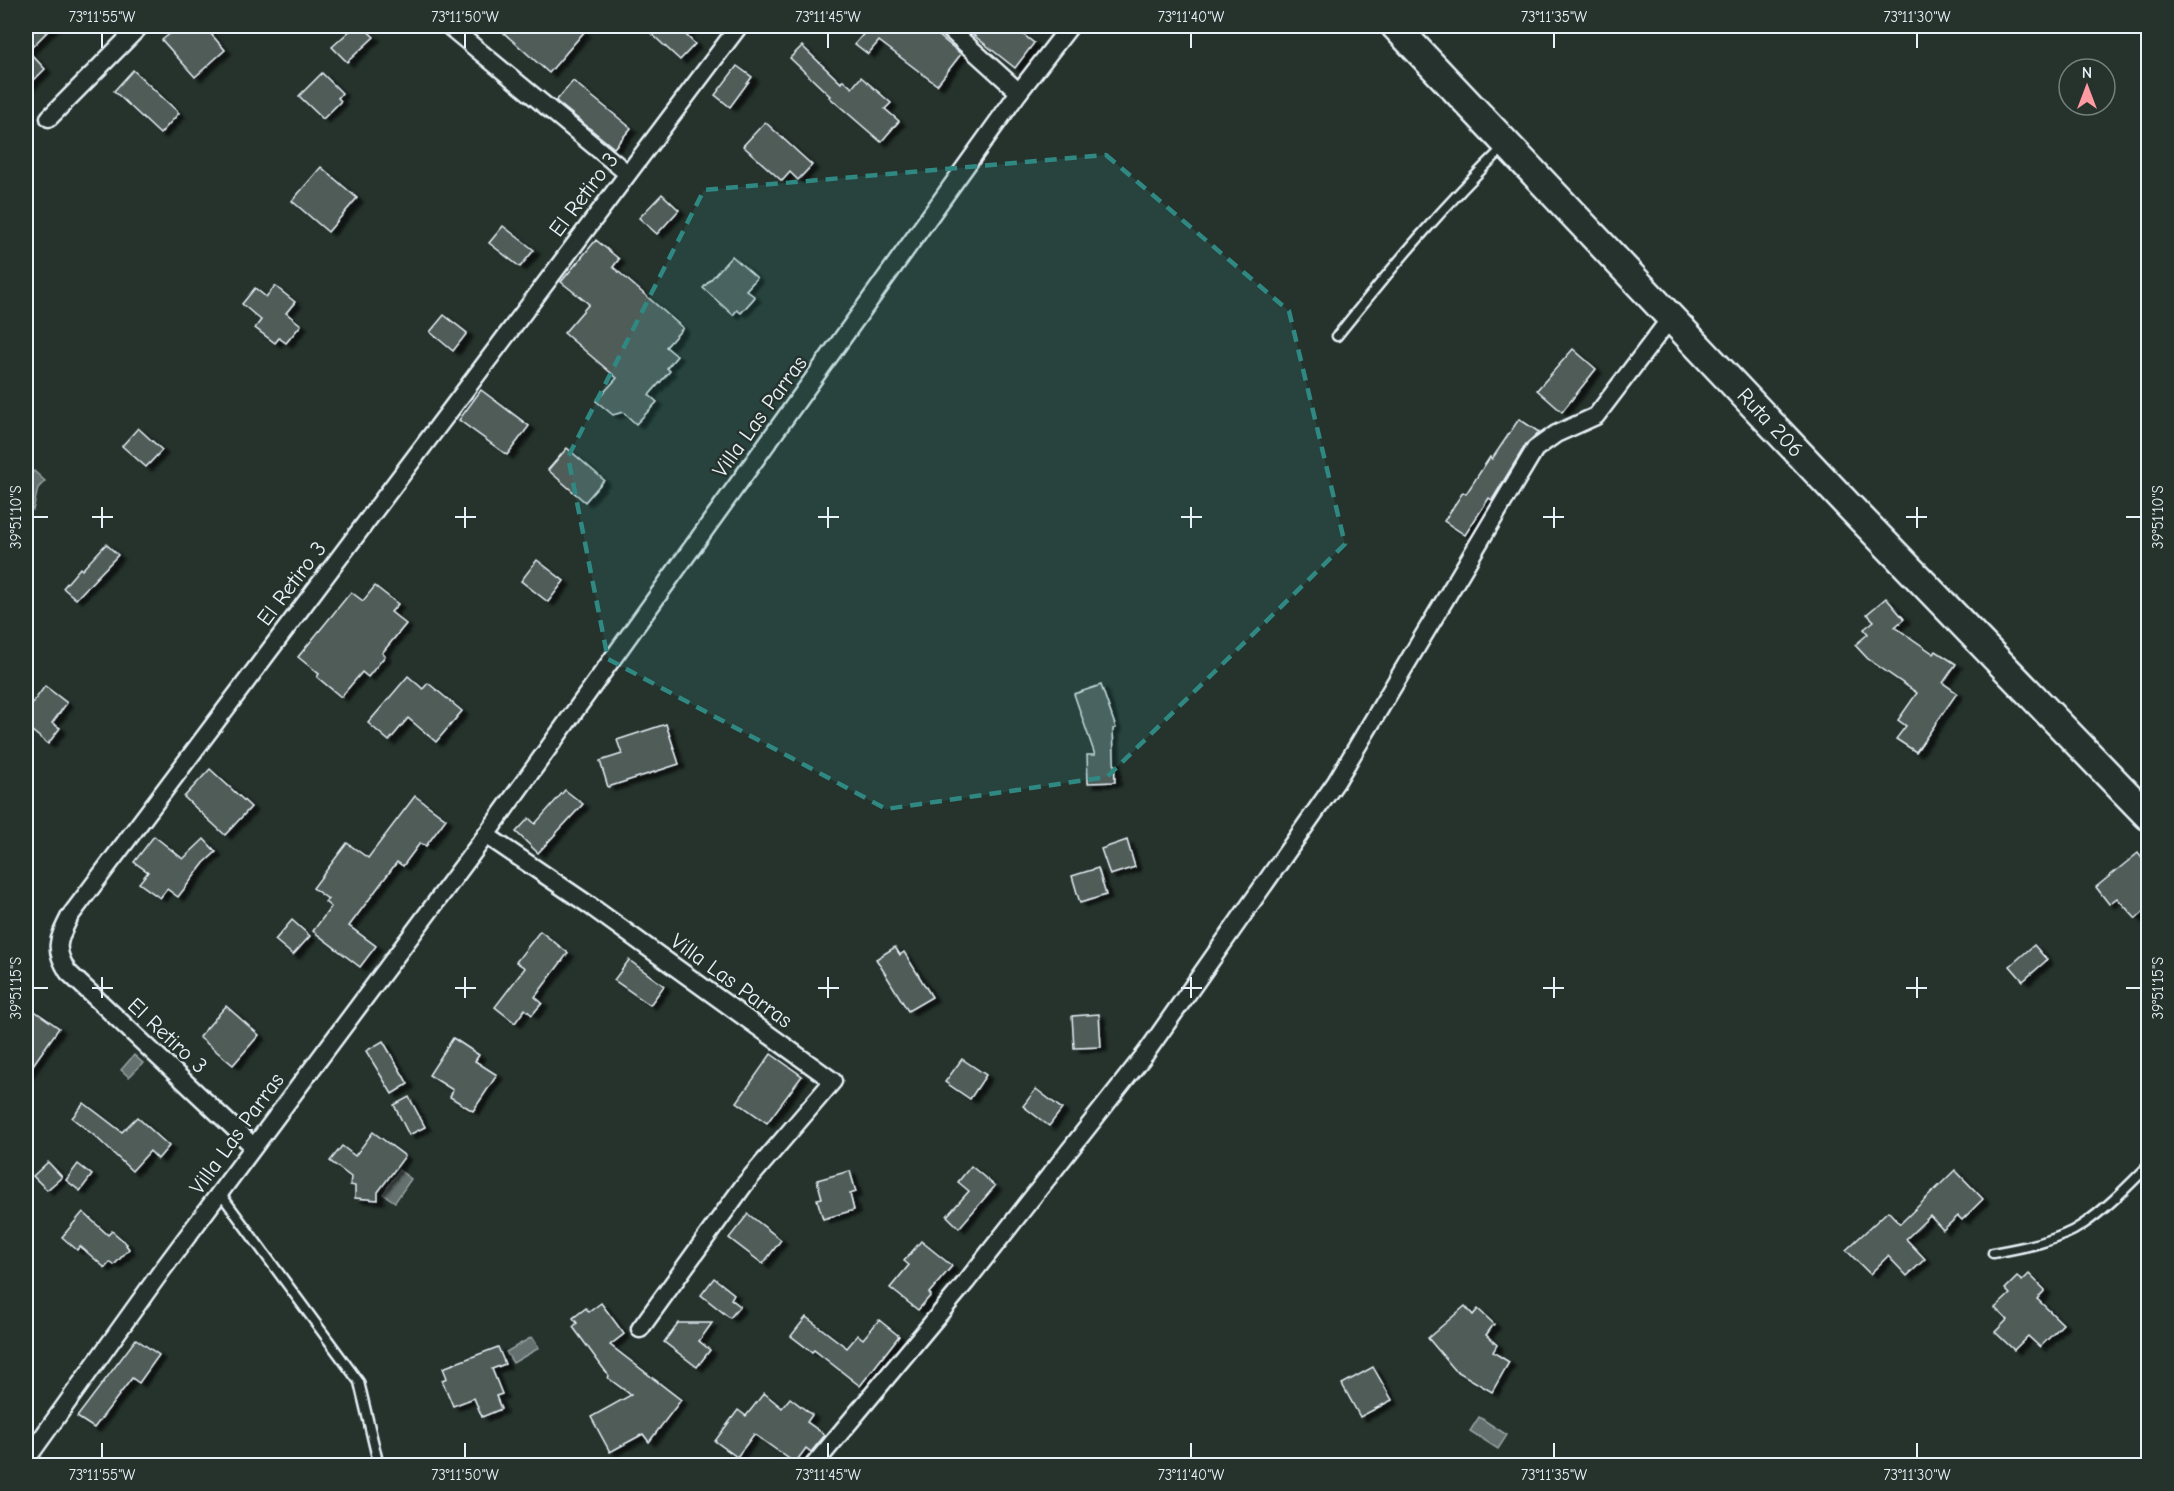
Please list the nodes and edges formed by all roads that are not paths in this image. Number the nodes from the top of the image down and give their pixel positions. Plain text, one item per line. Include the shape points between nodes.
1 (140, 26) edge
2 (739, 26) edge
3 (946, 26) edge
4 (1070, 26) edge
5 (1395, 26) edge
6 (450, 27) edge
7 (1019, 92) junction
8 (49, 118) dead end
9 (1507, 143) junction
10 (627, 173) junction
11 (1672, 316) junction
12 (1337, 336) dead end
13 (2148, 816) edge
14 (486, 835) junction
15 (253, 1146) junction
16 (2148, 1166) edge
17 (220, 1192) junction
18 (1993, 1253) dead end
19 (640, 1329) dead end
20 (26, 1460) edge
21 (379, 1466) edge
22 (813, 1466) edge

1 - 8 street
2 - 10 street, El Retiro 3
3 - 7 street
4 - 7 street, Villa Las Parras
5 - 9 highway, Ruta 206
6 - 10 street
7 - 14 street, Villa Las Parras
9 - 11 highway, Ruta 206
9 - 12 lane via 1406,250
10 - 15 street, El Retiro 3 via 70,916 58,940 60,960 68,972
11 - 13 highway, Ruta 206
11 - 22 street via 1596,416 1556,434 1535,449 1336,782 1146,1053 966,1282
14 - 15 street, Villa Las Parras
14 - 19 street, Villa Las Parras via 833,1081 744,1185
15 - 17 street, Villa Las Parras
16 - 18 lane via 2080,1226 2031,1247
17 - 20 street, Villa Las Parras
17 - 21 lane via 359,1382

